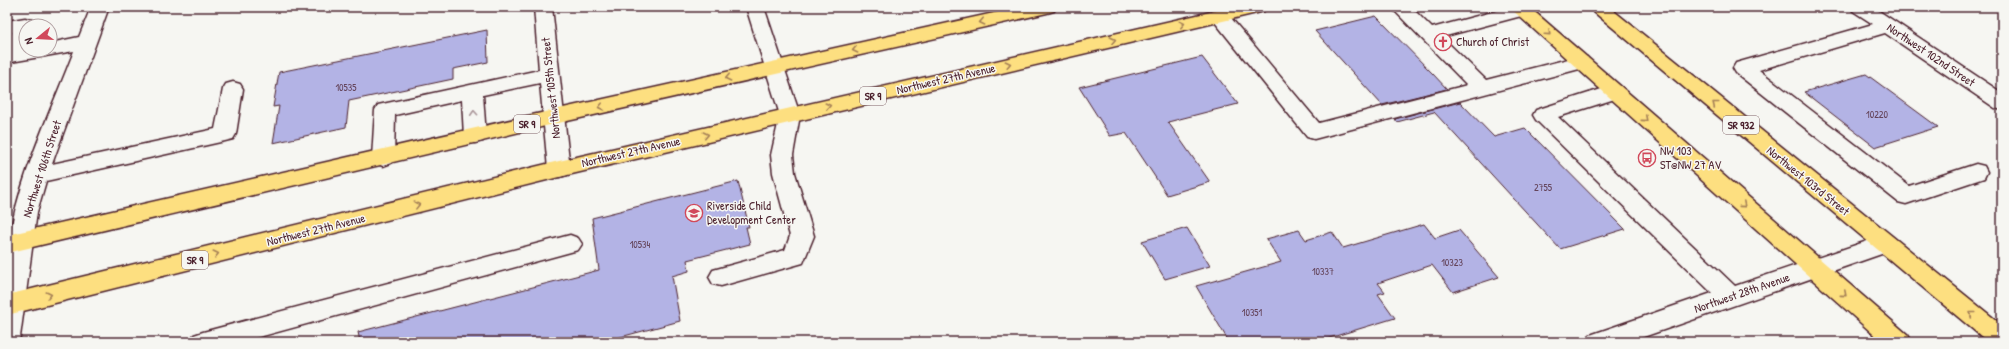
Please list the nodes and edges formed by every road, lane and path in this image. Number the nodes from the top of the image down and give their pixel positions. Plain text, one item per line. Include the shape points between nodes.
1 (100, 7) edge
2 (542, 7) edge
3 (755, 7) edge
4 (1047, 7) edge
5 (1257, 7) edge
6 (1400, 7) edge
7 (1597, 7) edge
8 (1860, 7) edge
9 (1520, 9) edge
10 (1218, 16) junction
11 (1888, 26) junction
12 (7, 27) edge
13 (1428, 35) junction
14 (87, 42) junction
15 (58, 47) edge
16 (9, 61) edge
17 (1580, 62) junction
18 (774, 68) junction
19 (550, 74) junction
20 (1482, 88) junction
21 (233, 89) dead end
22 (472, 91) junction
23 (1614, 92) junction
24 (2002, 103) edge
25 (790, 115) junction
26 (554, 117) junction
27 (475, 136) junction
28 (383, 158) junction
29 (559, 169) junction
30 (1976, 172) dead end
31 (37, 175) junction
32 (14, 243) edge
33 (570, 244) dead end
34 (1885, 244) junction
35 (1815, 268) junction
36 (721, 277) dead end
37 (1731, 297) junction
38 (9, 305) edge
39 (7, 337) edge
40 (2002, 339) edge
41 (203, 342) edge
42 (1600, 342) edge
43 (1899, 342) edge

1 - 14 street, Northwest 106th Street
2 - 19 street, Northwest 105th Street
3 - 18 street
4 -> 18 main road, SR 9
5 - 10 main road, Northwest 27th Avenue / SR 9
6 - 13 street
34 -> 7 main road, Northwest 103rd Street / SR 932
8 - 11 street, Northwest 102nd Street
9 - 13 street
9 -> 17 main road
10 - 20 street via 1314,132
25 -> 10 main road, Northwest 27th Avenue / SR 9
11 - 24 street, Northwest 102nd Street
11 - 30 street via 1743,68 1906,196
12 - 16 street via 25,24
13 - 20 street
14 - 15 street
14 - 31 street, Northwest 106th Street
17 - 20 street
17 - 23 main road
18 - 25 street
18 -> 26 main road, SR 9
19 - 22 street
19 - 26 street, Northwest 105th Street
21 - 31 street via 225,134
27 -> 22 street
22 - 28 street via 385,110
23 -> 35 main road
23 - 37 street via 1543,115
29 -> 25 main road, Northwest 27th Avenue / SR 9
25 - 36 street via 782,155 784,173 802,236 795,257
26 - 27 main road, SR 9
26 - 29 street, Northwest 105th Street
27 - 28 main road, SR 9
28 - 32 main road, SR 9
38 -> 29 main road, Northwest 27th Avenue / SR 9
31 - 32 street, Northwest 106th Street
32 - 38 street, Northwest 106th Street
33 - 41 street
34 - 35 street, Northwest 28th Avenue
40 -> 34 main road, Northwest 103rd Street / SR 932
35 - 37 street, Northwest 28th Avenue
35 -> 43 main road
37 - 42 street, Northwest 28th Avenue
38 - 39 street, Northwest 106th Street

